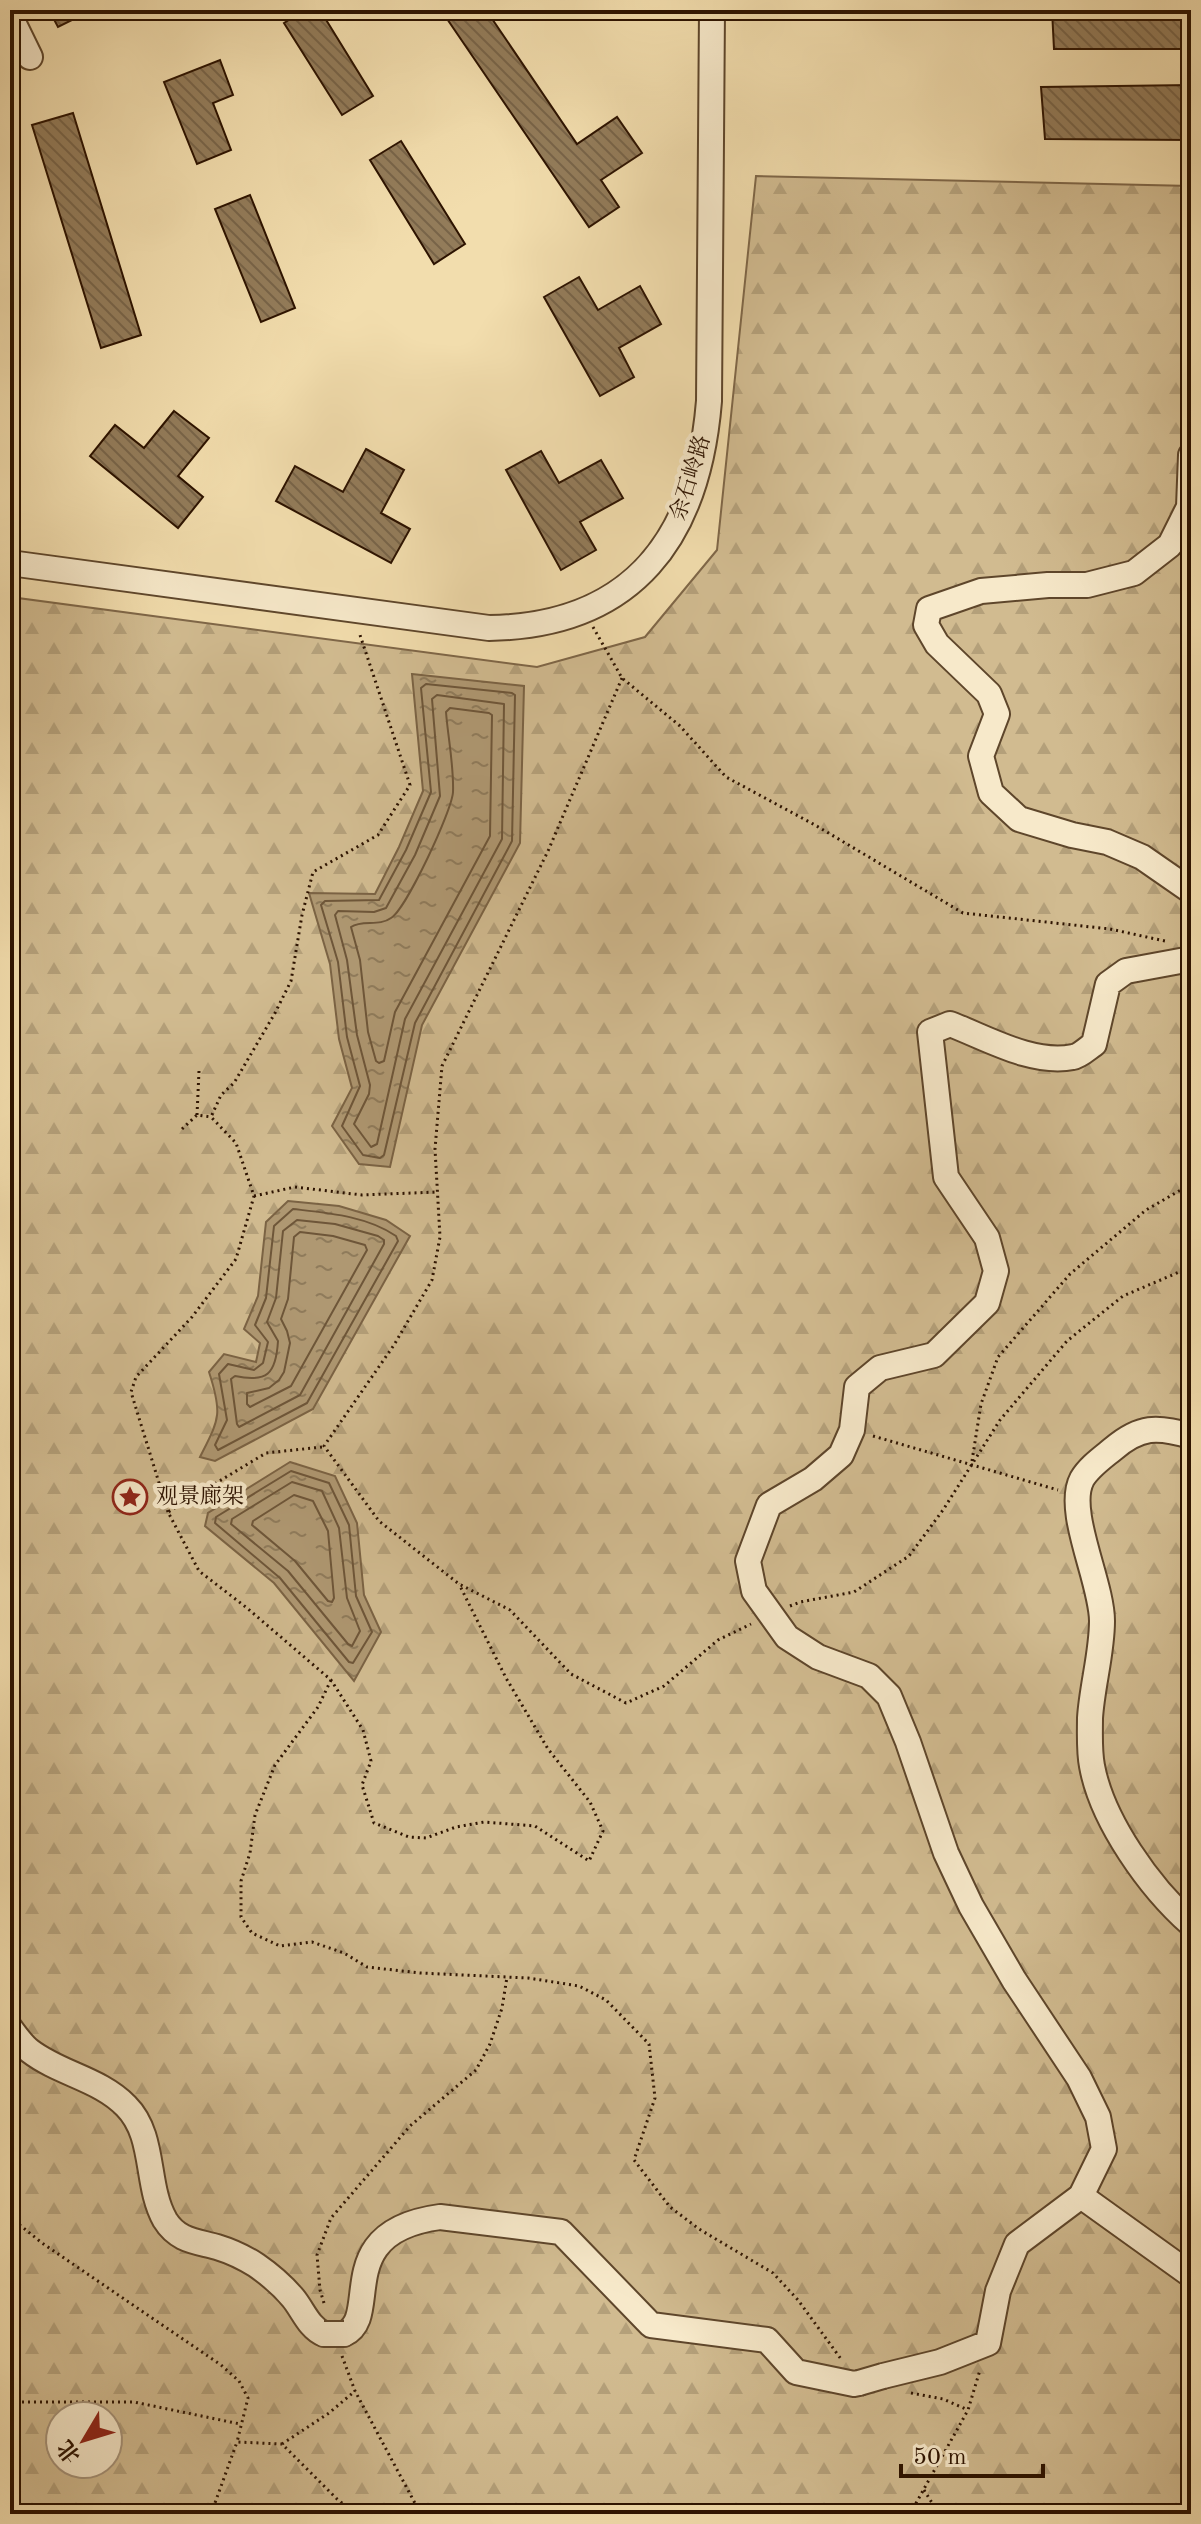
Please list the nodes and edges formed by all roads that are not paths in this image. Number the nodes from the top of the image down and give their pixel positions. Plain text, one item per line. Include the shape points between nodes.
1 (712, 10) edge
2 (10, 16) edge
3 (30, 57) dead end
4 (1191, 455) edge
5 (10, 563) edge
6 (1191, 891) edge
7 (1184, 952) edge
8 (1191, 1436) edge
9 (1191, 1924) edge
10 (10, 2028) edge
11 (1081, 2196) junction
12 (1191, 2275) edge

1 - 5 street, 余石岭路 via 709,401 702,454 677,528 625,586 584,610 537,624 489,628
2 - 3 street
4 - 6 street via 1189,507 1170,545 1134,573 1087,585 981,591 929,609 926,625 937,644 989,694 997,714 981,756 991,793 1019,819 1107,842 1142,857
7 - 11 street via 1126,971 1108,984 1094,1044 1075,1057 1014,1051 950,1024 930,1032 946,1177 987,1238 996,1271 987,1303 934,1355 880,1368 857,1387 852,1430 841,1455 769,1505 748,1561 754,1591 787,1637 818,1657 869,1676 889,1696 946,1853 971,1906 1098,2117 1104,2149
8 - 9 street via 1150,1429 1126,1438 1087,1471 1077,1495 1102,1622 1090,1719 1097,1787 1134,1857
10 - 11 street, bridge via 28,2050 98,2085 127,2106 145,2138 162,2213 171,2229 188,2241 255,2264 282,2286 311,2325 334,2334 352,2330 358,2322 369,2260 377,2245 402,2225 440,2217 561,2232 651,2325 767,2340 796,2372 854,2384 853,2376 883,2376 988,2343 998,2291 1017,2244
11 - 12 street

